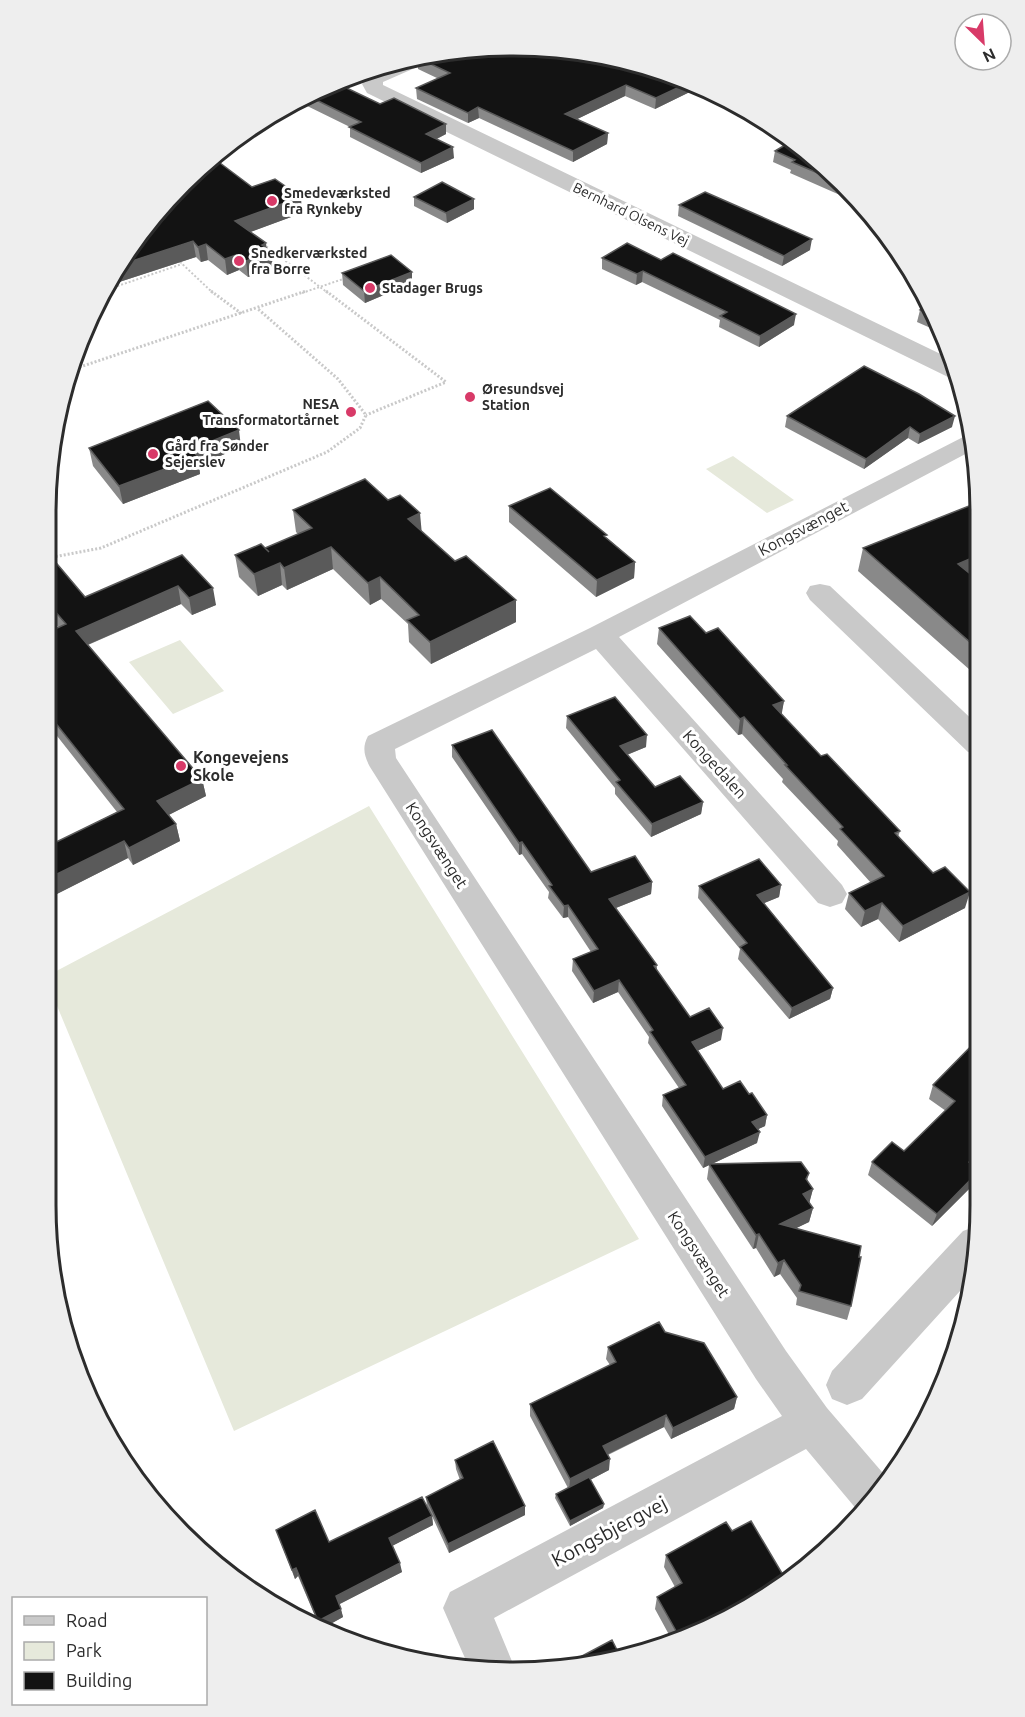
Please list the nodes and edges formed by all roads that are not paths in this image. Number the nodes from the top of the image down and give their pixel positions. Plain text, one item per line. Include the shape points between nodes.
1 (386, 73) edge
2 (945, 366) edge
3 (965, 444) edge
4 (820, 593) dead end
5 (600, 635) junction
6 (970, 735) edge
7 (830, 894) dead end
8 (967, 1255) edge
9 (847, 1385) dead end
10 (812, 1423) junction
11 (869, 1490) edge
12 (490, 1661) edge

1 - 2 street, Bernhard Olsens Vej via 376,78 374,89
3 - 5 street, Kongsvænget
4 - 6 street
5 - 7 street, Kongedalen
5 - 10 street, Kongsvænget via 379,744 381,759
8 - 9 street
10 - 11 street, Kongsvænget
10 - 12 street, Kongsbjergvej via 466,1608

